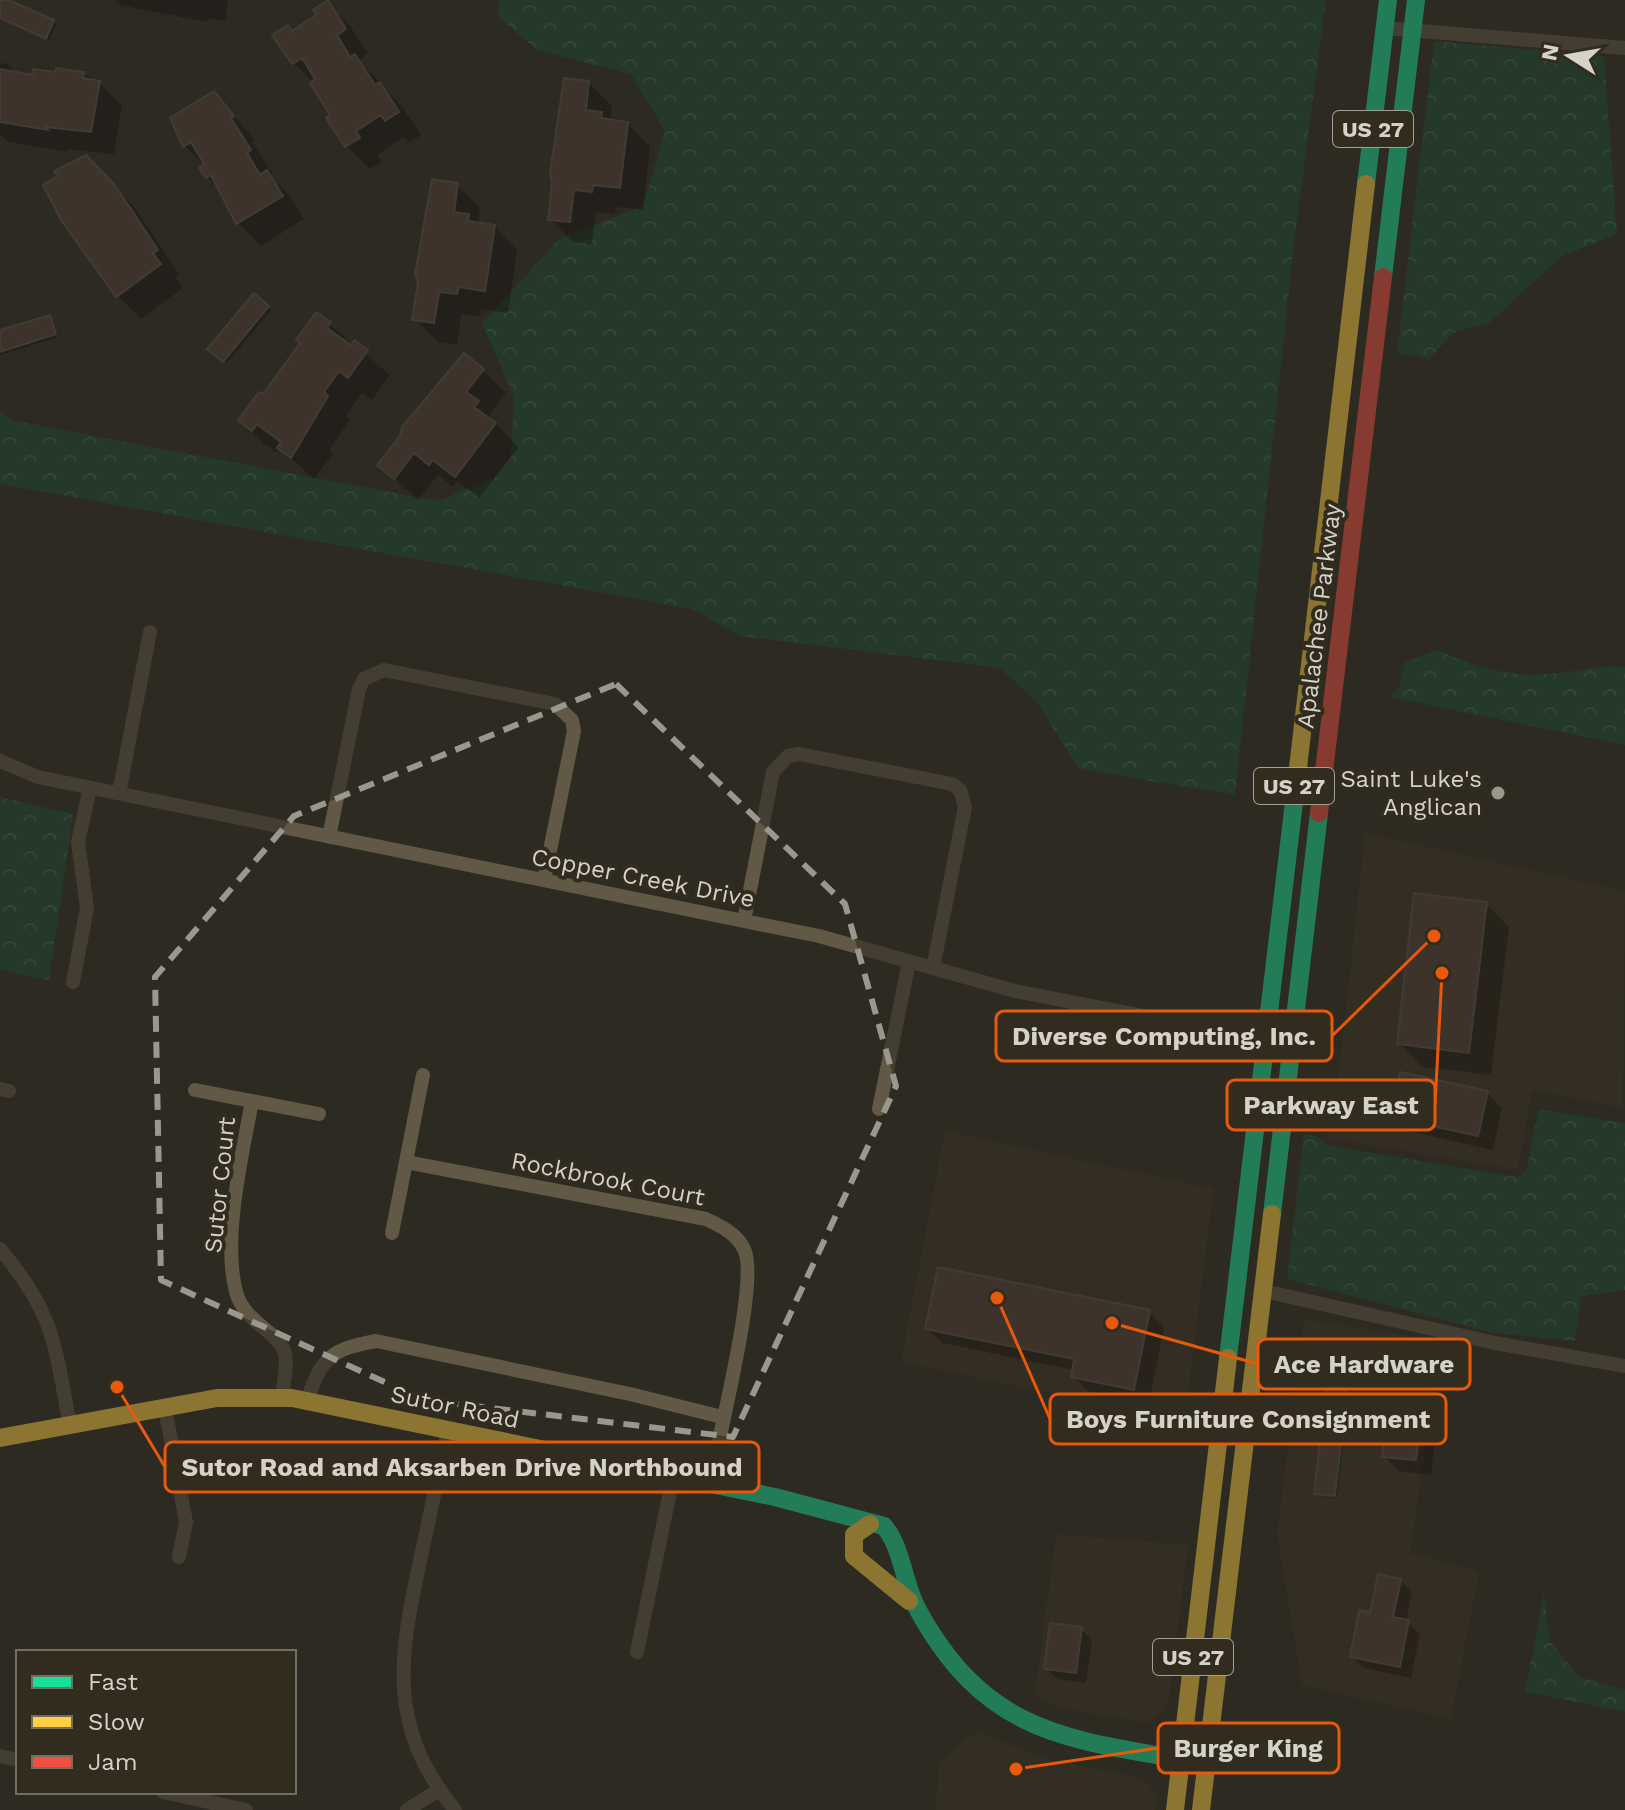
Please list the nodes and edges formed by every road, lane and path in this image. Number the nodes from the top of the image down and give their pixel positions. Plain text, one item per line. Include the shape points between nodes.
1 (1388, 0) edge
2 (1416, 0) edge
3 (1385, 28) junction
4 (1413, 30) junction
5 (1625, 48) edge
6 (1324, 532) junction
7 (1353, 536) junction
8 (150, 632) dead end
9 (0, 761) edge
10 (90, 788) junction
11 (119, 793) junction
12 (329, 837) junction
13 (544, 880) junction
14 (744, 921) junction
15 (909, 962) junction
16 (933, 968) junction
17 (73, 982) dead end
18 (1265, 1039) junction
19 (1293, 1044) junction
20 (423, 1075) dead end
21 (195, 1090) dead end
22 (252, 1101) junction
23 (879, 1109) dead end
24 (319, 1114) dead end
25 (406, 1162) junction
26 (392, 1233) dead end
27 (0, 1249) edge
28 (1240, 1256) junction
29 (1264, 1291) junction
30 (1236, 1296) junction
31 (1260, 1330) junction
32 (1625, 1366) edge
33 (282, 1398) junction
34 (307, 1401) junction
35 (165, 1408) junction
36 (722, 1417) junction
37 (70, 1426) junction
38 (448, 1430) junction
39 (0, 1438) edge
40 (673, 1477) junction
41 (710, 1485) junction
42 (828, 1513) junction
43 (870, 1524) junction
44 (851, 1545) junction
45 (895, 1545) junction
46 (179, 1557) dead end
47 (870, 1567) junction
48 (919, 1612) junction
49 (637, 1652) dead end
50 (1181, 1760) junction
51 (1207, 1764) junction
52 (439, 1790) junction
53 (172, 1794) edge
54 (246, 1810) edge
55 (407, 1810) edge
56 (455, 1810) edge
57 (1175, 1810) edge
58 (1201, 1810) edge

1 - 3 main road, Apalachee Parkway / US 27
2 - 4 main road, Apalachee Parkway / US 27
3 - 4 street
3 - 6 main road, Apalachee Parkway / US 27
4 - 5 street
4 - 7 main road, Apalachee Parkway / US 27
6 - 7 main road
6 - 18 main road, Apalachee Parkway / US 27
7 - 19 main road, Apalachee Parkway / US 27
8 - 11 street
9 - 10 street, Copper Creek Drive via 38,777
10 - 11 street, Copper Creek Drive
10 - 17 street via 78,842 87,908
11 - 12 street, Copper Creek Drive
12 - 13 street, Copper Creek Drive
12 - 13 street via 364,679 384,670 555,704 566,712 574,731
13 - 14 street, Copper Creek Drive
14 - 15 street, Copper Creek Drive
14 - 16 street via 773,772 788,756 821,757 952,784 960,790 965,807
15 - 16 street, Copper Creek Drive
15 - 23 street
16 - 18 street, Copper Creek Drive via 1015,991 1185,1024 1202,1020 1232,1025
18 - 19 street, Copper Creek Drive
18 - 28 main road, Apalachee Parkway / US 27
19 - 29 main road, Apalachee Parkway / US 27
20 - 25 street
21 - 22 street, Sutor Court
22 - 24 street, Sutor Court
22 - 33 street, Sutor Court via 239,1178 234,1278 250,1320 279,1342 286,1355
25 - 26 street
25 - 36 street, Rockbrook Court via 706,1219 734,1236 745,1250 749,1286
27 - 37 street via 35,1292 46,1315
28 - 29 main road via 1249,1282
28 - 30 main road, Apalachee Parkway / US 27
29 - 31 main road, Apalachee Parkway / US 27
29 - 32 street
30 - 31 main road via 1249,1304
30 - 50 main road, Apalachee Parkway / US 27
31 - 51 main road, Apalachee Parkway / US 27
33 - 34 main road, Sutor Road
33 - 35 main road, Sutor Road via 217,1398
34 - 36 street, Sutor Road via 320,1366 332,1355 376,1341
34 - 38 main road, Sutor Road
35 - 37 main road, Sutor Road
35 - 46 street via 186,1522
36 - 41 street, Rockbrook Court
37 - 39 main road, Sutor Road
38 - 40 main road, Sutor Road
38 - 52 street via 402,1664 416,1745
40 - 41 main road, Sutor Road
40 - 49 street
41 - 42 main road, Sutor Road
42 - 43 main road, Sutor Road
42 - 44 main road
43 - 44 main road via 858,1530
43 - 45 main road via 890,1531
44 - 47 main road via 858,1561
45 - 47 main road via 890,1560
45 - 48 main road
47 - 48 main road
48 - 50 main road via 963,1675 991,1702 1018,1718 1075,1739
50 - 51 main road
50 - 57 main road, Apalachee Parkway / US 27
51 - 58 main road, Apalachee Parkway / US 27
52 - 55 street
52 - 56 street
53 - 54 street

